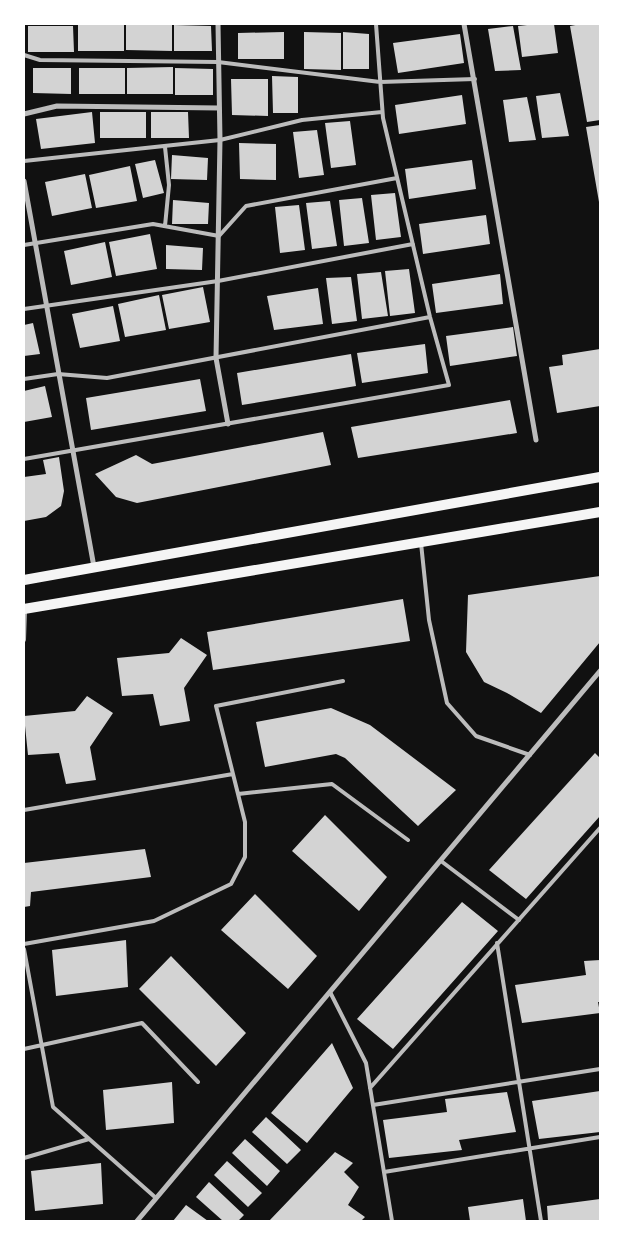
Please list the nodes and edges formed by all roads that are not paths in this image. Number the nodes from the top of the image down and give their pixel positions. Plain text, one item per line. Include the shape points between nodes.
1 (218, 24) edge
2 (376, 24) edge
3 (464, 24) edge
4 (24, 55) edge
5 (218, 62) junction
6 (475, 80) junction
7 (380, 82) junction
8 (219, 108) junction
9 (382, 112) junction
10 (24, 114) edge
11 (220, 140) junction
12 (165, 147) junction
13 (24, 161) edge
14 (397, 178) junction
15 (24, 181) edge
16 (165, 226) junction
17 (219, 236) junction
18 (35, 243) junction
19 (413, 244) junction
20 (24, 245) edge
21 (218, 281) junction
22 (46, 305) junction
23 (24, 309) edge
24 (430, 317) junction
25 (216, 358) junction
26 (58, 374) junction
27 (24, 379) edge
28 (228, 424) junction
29 (536, 440) dead end
30 (72, 451) junction
31 (24, 459) edge
32 (600, 477) edge
33 (600, 512) edge
34 (421, 543) junction
35 (94, 567) junction
36 (24, 580) edge
37 (25, 609) edge
38 (24, 640) edge
39 (600, 672) edge
40 (343, 681) dead end
41 (530, 755) junction
42 (233, 774) junction
43 (238, 794) junction
44 (24, 810) edge
45 (600, 828) edge
46 (408, 840) dead end
47 (441, 861) junction
48 (519, 920) junction
49 (497, 943) junction
50 (24, 944) edge
51 (24, 949) edge
52 (330, 992) junction
53 (42, 1046) junction
54 (24, 1050) edge
55 (600, 1069) edge
56 (198, 1082) dead end
57 (519, 1082) junction
58 (370, 1088) junction
59 (373, 1105) junction
60 (600, 1138) edge
61 (89, 1139) junction
62 (529, 1149) junction
63 (24, 1158) edge
64 (384, 1172) junction
65 (156, 1198) junction
66 (137, 1221) edge
67 (392, 1221) edge
68 (541, 1221) edge

1 - 5 street
2 - 7 lane
3 - 6 street
4 - 5 lane via 40,60
5 - 7 lane
5 - 8 street
6 - 7 lane
6 - 29 street
7 - 9 lane
8 - 10 street via 57,106
8 - 11 street
9 - 11 lane via 302,120
9 - 14 lane
11 - 12 lane
11 - 17 street
12 - 13 lane
12 - 16 lane via 169,185
14 - 17 lane via 246,206
14 - 19 lane
15 - 18 street
16 - 17 lane
16 - 18 lane via 153,224
17 - 21 street
18 - 20 lane
18 - 22 street
19 - 21 lane
19 - 24 lane
21 - 22 lane
21 - 25 street
22 - 23 lane
22 - 26 street
24 - 25 lane
24 - 28 lane via 449,385
25 - 26 lane via 107,378
25 - 28 street
26 - 27 lane
26 - 30 street
28 - 30 lane
30 - 31 lane
30 - 35 street
32 - 35 main road
33 - 34 main road
34 - 37 main road
34 - 41 lane via 429,620 447,704 476,736
35 - 36 main road
37 - 38 lane
39 - 41 street
40 - 42 lane via 216,706
41 - 47 street
42 - 43 lane
42 - 44 lane
43 - 46 lane via 332,784
43 - 50 lane via 245,822 246,857 231,884 154,921
45 - 48 lane
47 - 48 lane
47 - 52 street
48 - 49 lane
49 - 57 lane
49 - 58 lane
51 - 53 lane
52 - 58 lane via 366,1063
52 - 65 street
53 - 54 lane
53 - 56 lane via 142,1023
53 - 61 lane via 53,1107
55 - 57 lane
57 - 59 lane
57 - 62 lane
58 - 59 lane
59 - 64 lane
60 - 62 lane
61 - 63 lane
61 - 65 lane
62 - 64 lane
62 - 68 lane
64 - 67 lane
65 - 66 street

